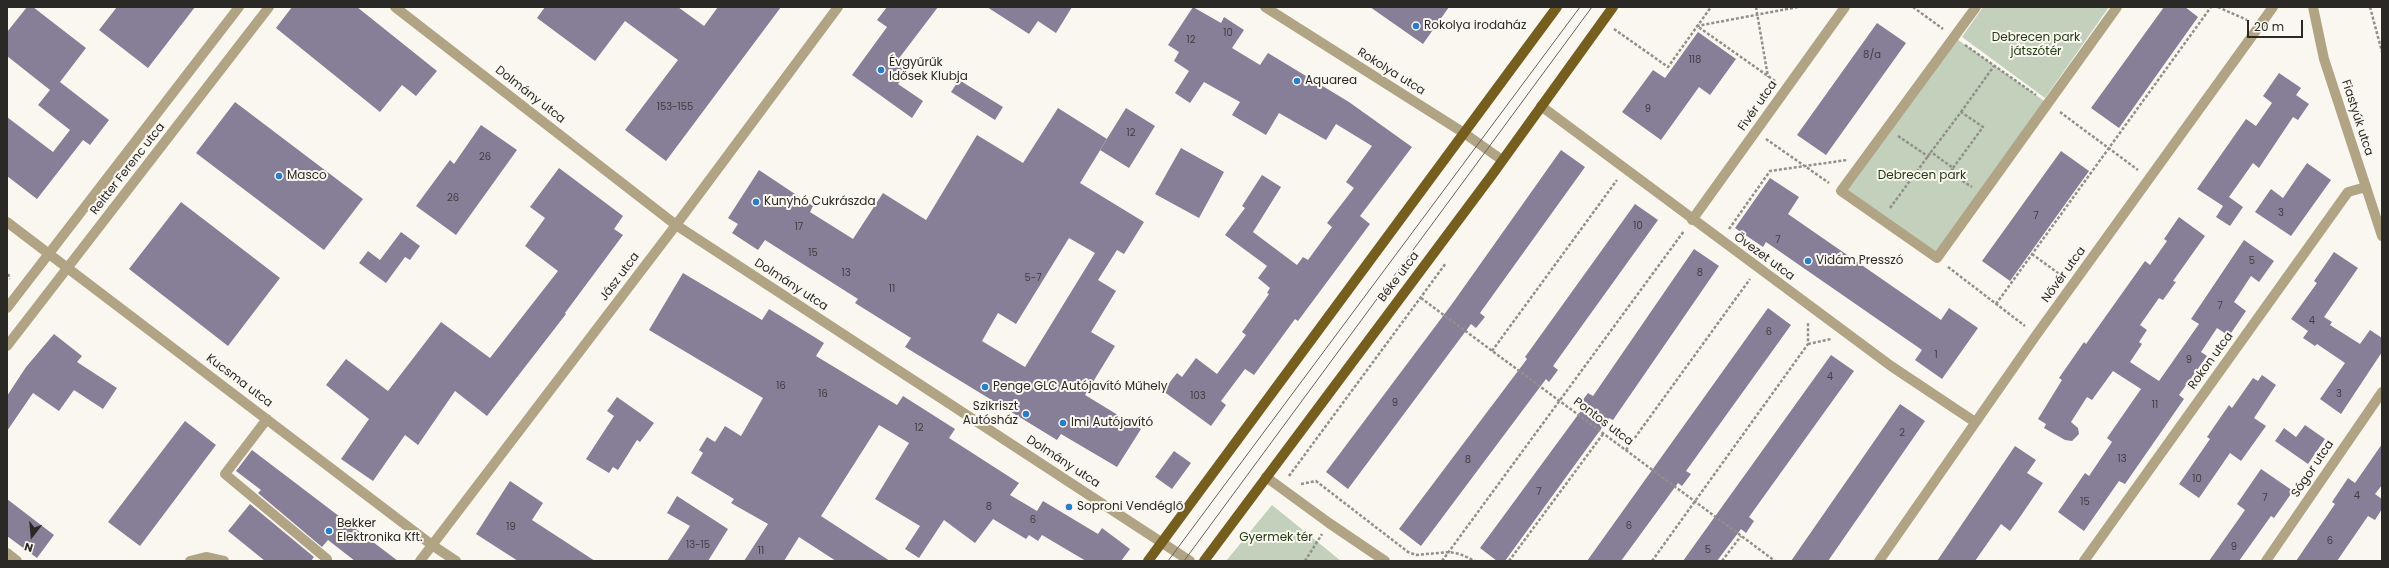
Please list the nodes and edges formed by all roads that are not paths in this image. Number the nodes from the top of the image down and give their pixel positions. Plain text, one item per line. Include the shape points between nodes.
1 (239, 7) edge
2 (269, 7) edge
3 (395, 7) edge
4 (838, 7) edge
5 (1265, 7) edge
6 (1558, 7) edge
7 (1613, 7) edge
8 (1845, 7) edge
9 (1976, 7) edge
10 (2117, 7) edge
11 (2273, 7) edge
12 (2313, 7) edge
13 (1541, 106) junction
14 (1464, 133) junction
15 (1502, 160) junction
16 (2366, 187) junction
17 (1692, 220) junction
18 (7, 222) edge
19 (676, 225) junction
20 (2382, 236) edge
21 (48, 253) junction
22 (68, 267) junction
23 (7, 308) edge
24 (7, 346) edge
25 (2382, 392) edge
26 (267, 419) junction
27 (1975, 422) junction
28 (1266, 477) junction
29 (1162, 542) junction
30 (432, 545) junction
31 (7, 553) edge
32 (17, 561) edge
33 (190, 561) edge
34 (224, 561) edge
35 (327, 561) edge
36 (420, 561) edge
37 (456, 561) edge
38 (1148, 561) edge
39 (1190, 561) edge
40 (1204, 561) edge
41 (1385, 561) edge
42 (1879, 561) edge
43 (2084, 561) edge
44 (2266, 561) edge

1 - 21 street, Reitter Ferenc utca
2 - 22 street, Reitter Ferenc utca
3 - 19 street, Dolmány utca
4 - 19 street, Jász utca
5 - 14 street, Rokolya utca
6 - 14 main road
7 - 13 main road, Béke utca
8 - 17 street, Fivér utca
9 - 10 street via 1841,191 1937,258
11 - 27 street, Nővér utca
12 - 16 street, Fiastyúk utca via 2324,59
13 - 15 main road, Béke utca
13 - 17 street, Övezet utca
14 - 15 street, Rokolya utca
14 - 29 main road
15 - 28 main road, Béke utca
16 - 20 street, Fiastyúk utca
16 - 43 street, Rokon utca via 2348,192
17 - 27 street, Övezet utca via 1848,335
18 - 21 street, Kucsma utca
19 - 29 street, Dolmány utca
19 - 30 street, Jász utca
21 - 22 street, Kucsma utca
21 - 23 street, Reitter Ferenc utca
22 - 24 street, Reitter Ferenc utca
22 - 26 street, Kucsma utca
25 - 44 street, Sógor utca
26 - 30 street, Kucsma utca
26 - 35 street via 225,474 327,558
27 - 42 street, Nővér utca
28 - 40 main road, Béke utca
28 - 41 street
29 - 38 main road
29 - 39 street, Dolmány utca
30 - 36 street, Jász utca
30 - 37 street, Kucsma utca
31 - 32 street
33 - 34 street via 206,557

